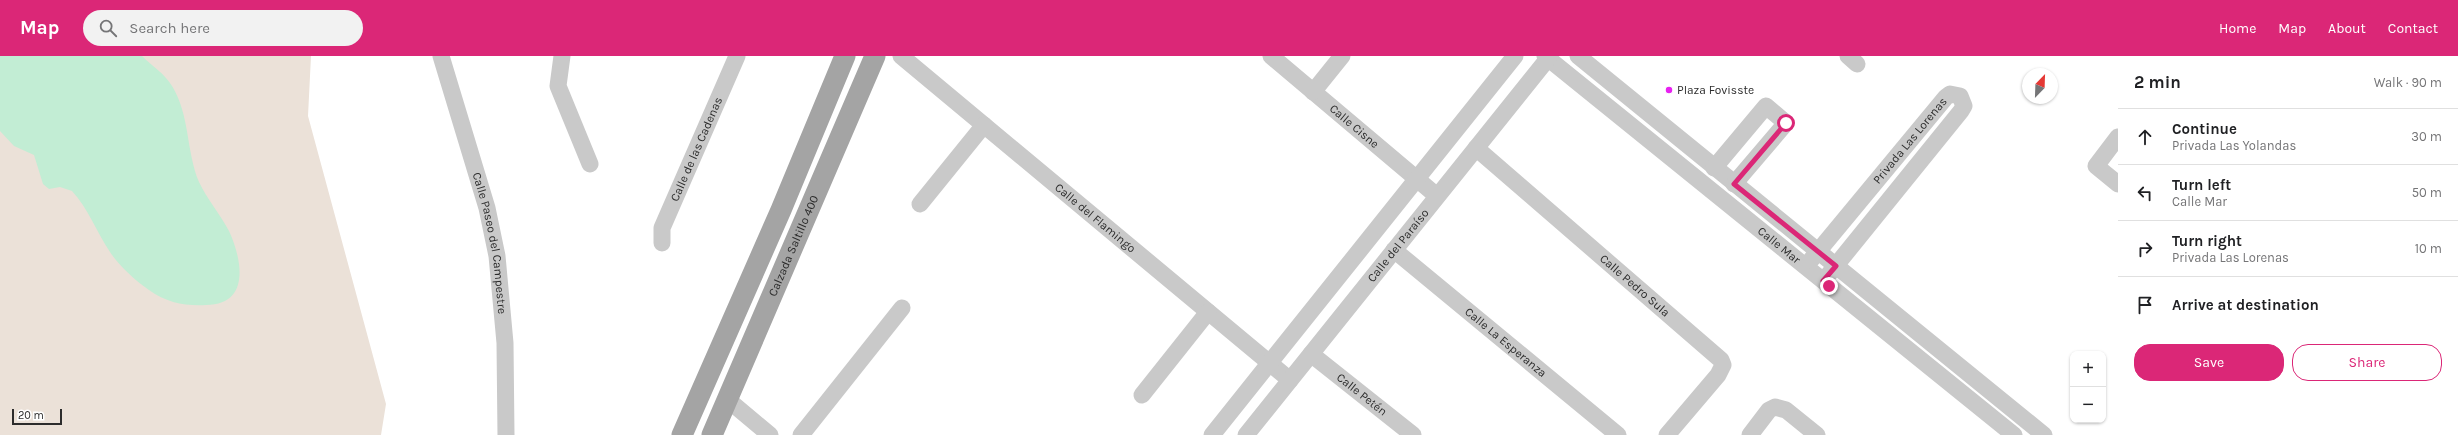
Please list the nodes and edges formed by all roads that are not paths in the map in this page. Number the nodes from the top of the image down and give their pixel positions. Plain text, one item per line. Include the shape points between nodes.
1 (441, 56) edge
2 (562, 56) edge
3 (737, 56) edge
4 (845, 56) edge
5 (875, 56) edge
6 (901, 56) edge
7 (1271, 56) edge
8 (1342, 56) edge
9 (1514, 56) edge
10 (1578, 56) edge
11 (1548, 57) edge
12 (1313, 92) junction
13 (984, 125) junction
14 (2118, 137) edge
15 (1476, 148) junction
16 (590, 164) dead end
17 (1714, 168) junction
18 (1417, 179) junction
19 (1734, 184) junction
20 (2118, 184) edge
21 (1437, 196) junction
22 (920, 204) dead end
23 (662, 243) dead end
24 (1394, 250) junction
25 (1818, 252) junction
26 (1805, 266) junction
27 (1836, 266) junction
28 (1823, 281) junction
29 (902, 308) dead end
30 (1208, 312) junction
31 (1311, 354) junction
32 (1270, 363) junction
33 (1290, 380) junction
34 (1142, 395) dead end
35 (727, 399) junction
36 (506, 435) edge
37 (682, 435) edge
38 (712, 435) edge
39 (770, 435) edge
40 (801, 435) edge
41 (1212, 435) edge
42 (1246, 435) edge
43 (1413, 435) edge
44 (1618, 435) edge
45 (1667, 435) edge
46 (1750, 435) edge
47 (1817, 435) edge
48 (2014, 435) edge
49 (2044, 435) edge

1 - 36 street, Calle Paseo del Campestre via 487,208 497,256 505,343
2 - 16 street via 558,86
3 - 23 street, Calle de las Cadenas via 662,228
4 - 37 main road via 782,210
5 - 35 main road, Calzada Saltillo 400
6 - 13 street, Calle del Flamingo
7 - 12 street, Calle Cisne
8 - 12 street
9 - 18 street
10 - 17 street, Calle Mar
11 - 15 street, Calle del Paraíso
11 - 26 street, Calle Mar
12 - 18 street, Calle Cisne
13 - 22 street
13 - 30 street, Calle del Flamingo
14 - 20 street via 2096,166
15 - 21 street, Calle del Paraíso
15 - 45 street, Calle Pedro Sula via 1721,360 1722,366 1718,375
17 - 19 street, Calle Mar
17 - 19 street via 1766,106 1786,123
18 - 21 street, Calle Cisne
18 - 32 street
19 - 25 street, Calle Mar
21 - 24 street, Calle del Paraíso
24 - 31 street, Calle del Paraíso
24 - 44 street, Calle La Esperanza
25 - 26 street, Privada Las Lorenas
25 - 27 street, Calle Mar
25 - 27 street, Privada Las Lorenas via 1946,97 1950,94 1960,96 1964,106 1961,111
26 - 28 street, Calle Mar
27 - 28 street, Privada Las Lorenas
27 - 49 street, Calle Mar
28 - 48 street, Calle Mar
29 - 40 street
30 - 32 street, Calle del Flamingo
30 - 34 street
31 - 33 street, Calle del Paraíso
31 - 43 street, Calle Petén
32 - 33 street, Calle del Flamingo
32 - 41 street
33 - 42 street, Calle del Paraíso
35 - 38 main road, Calzada Saltillo 400
35 - 39 street
46 - 47 street via 1770,410 1776,407 1786,410

